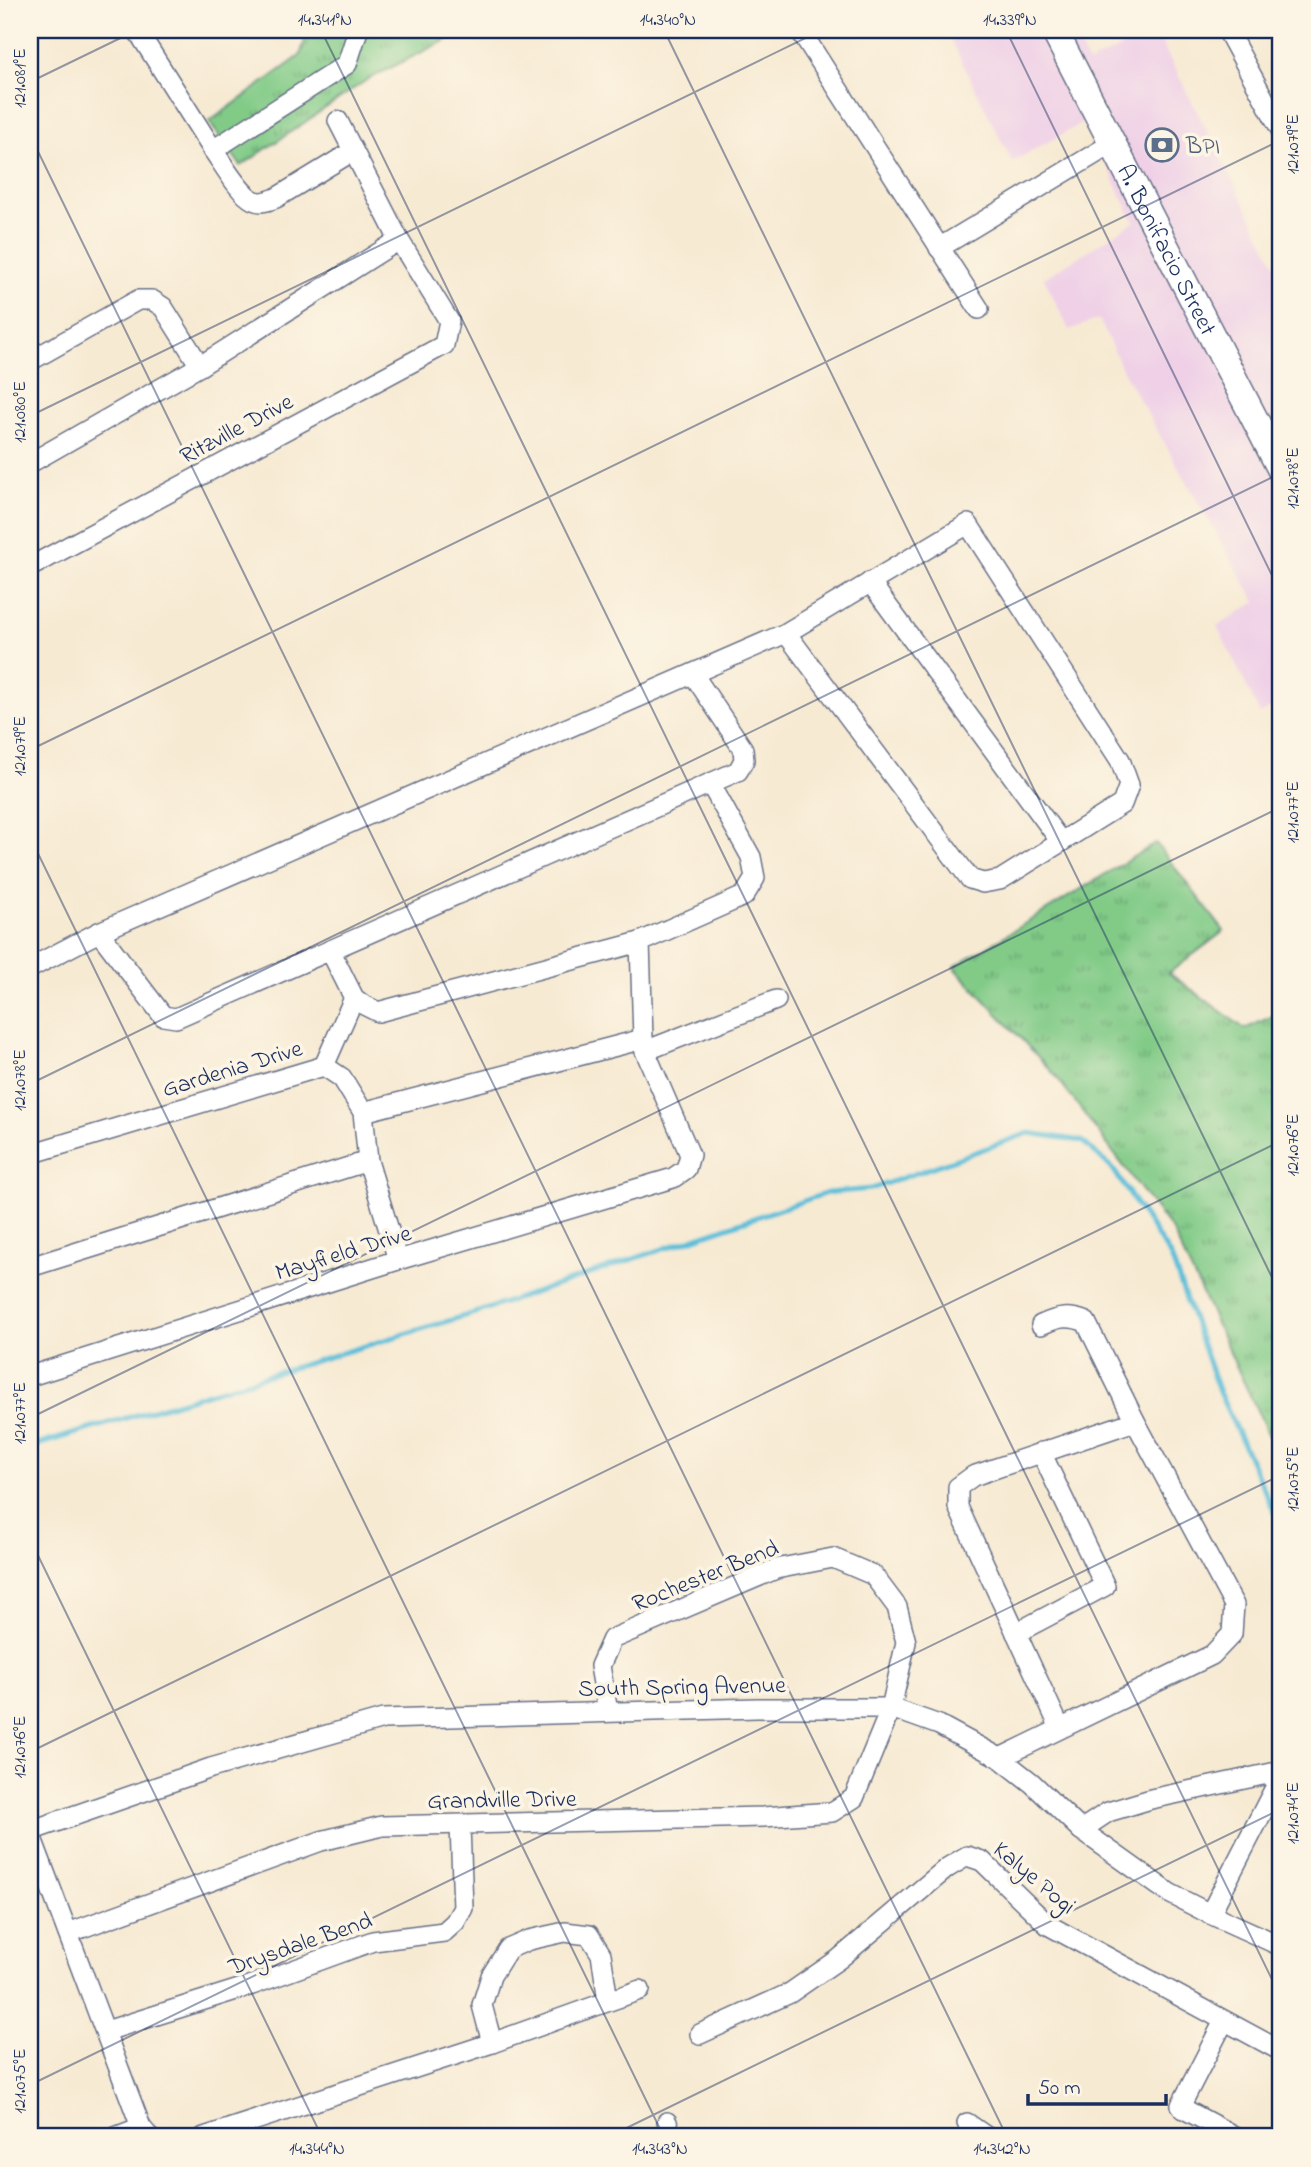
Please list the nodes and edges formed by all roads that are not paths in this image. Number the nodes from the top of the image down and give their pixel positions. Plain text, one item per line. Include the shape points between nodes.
1 (137, 30) edge
2 (358, 30) edge
3 (800, 30) edge
4 (1054, 30) edge
5 (1227, 30) edge
6 (338, 121) dead end
7 (1281, 130) edge
8 (1113, 143) junction
9 (213, 150) junction
10 (353, 151) junction
11 (399, 240) junction
12 (939, 248) junction
13 (979, 309) dead end
14 (30, 361) edge
15 (200, 366) junction
16 (30, 463) edge
17 (1281, 470) edge
18 (30, 567) edge
19 (870, 582) junction
20 (786, 633) junction
21 (693, 674) junction
22 (710, 783) junction
23 (1061, 842) junction
24 (99, 932) junction
25 (640, 942) junction
26 (330, 950) junction
27 (30, 968) edge
28 (354, 998) junction
29 (776, 1000) dead end
30 (644, 1045) junction
31 (324, 1066) junction
32 (363, 1112) junction
33 (30, 1154) edge
34 (368, 1161) junction
35 (398, 1260) junction
36 (30, 1267) edge
37 (1041, 1325) dead end
38 (30, 1376) edge
39 (1135, 1421) junction
40 (1041, 1452) junction
41 (1016, 1633) junction
42 (891, 1708) junction
43 (608, 1712) junction
44 (1060, 1728) junction
45 (1000, 1758) junction
46 (1281, 1774) edge
47 (460, 1825) junction
48 (1082, 1830) junction
49 (30, 1832) edge
50 (1210, 1914) junction
51 (68, 1933) junction
52 (1281, 1946) edge
53 (640, 1990) dead end
54 (608, 2001) junction
55 (1224, 2021) junction
56 (106, 2031) junction
57 (701, 2034) dead end
58 (492, 2043) junction
59 (1281, 2051) edge
60 (967, 2123) dead end
61 (145, 2132) edge
62 (115, 2137) edge
63 (204, 2137) edge
64 (987, 2137) edge
65 (1236, 2137) edge

1 - 9 street
2 - 9 street via 348,64
3 - 12 street
4 - 8 main road, A. Bonifacio Street
5 - 7 street
6 - 10 street
8 - 12 street
8 - 17 main road, A. Bonifacio Street
9 - 10 street via 240,188 254,200 265,202
10 - 11 street
11 - 15 street
11 - 18 street, Ritzville Drive via 449,321 444,345
12 - 13 street
14 - 15 street via 138,300 152,300 163,307
15 - 16 street
19 - 20 street
19 - 23 street
19 - 23 street via 968,524 1120,760 1129,785 1122,804
20 - 21 street
20 - 23 street via 970,879 983,883 1000,880
21 - 22 street via 743,748 744,760 738,771
21 - 24 street
22 - 25 street via 751,857 755,878 744,896
22 - 26 street
24 - 26 street via 163,1016 176,1018
24 - 27 street
25 - 28 street via 378,1012
25 - 30 street
26 - 28 street
28 - 31 street
29 - 30 street
30 - 32 street
30 - 35 street, Mayfield Drive via 690,1155 686,1169 673,1178
31 - 32 street, Gardenia Drive via 342,1078
31 - 33 street, Gardenia Drive
32 - 34 street, Gardenia Drive
34 - 35 street, Gardenia Drive
34 - 36 street
35 - 38 street, Mayfield Drive
37 - 39 street via 1072,1316 1086,1322
39 - 40 street
39 - 44 street via 1234,1605 1233,1634 1212,1655
40 - 41 street via 1105,1586
40 - 41 street via 973,1476 958,1487 958,1507
41 - 44 street
42 - 43 street, South Spring Avenue
42 - 43 street, Rochester Bend via 906,1642 897,1607 873,1575 833,1558 776,1569 612,1640 600,1666
42 - 45 street, South Spring Avenue via 939,1725
42 - 47 street, Grandville Drive via 854,1798 832,1812
43 - 49 street, South Spring Avenue via 383,1719 211,1768
44 - 45 street
45 - 48 street, South Spring Avenue
46 - 48 street via 1151,1799 1108,1812
46 - 50 street
47 - 51 street, Grandville Drive via 382,1826 321,1841
47 - 56 street, Drysdale Bend via 463,1908 444,1931 373,1941
48 - 50 street, South Spring Avenue via 1168,1893
49 - 51 street
50 - 52 street, South Spring Avenue
51 - 56 street
53 - 54 street
54 - 58 street
54 - 58 street via 601,1954 589,1935 565,1932 529,1940 509,1950 491,1976 482,2005
55 - 57 street, Kalye Pogi via 1048,1925 982,1861 967,1856 790,1993
55 - 59 street, Kalye Pogi
55 - 65 street via 1181,2105
56 - 61 street
58 - 63 street
60 - 64 street
61 - 62 street

